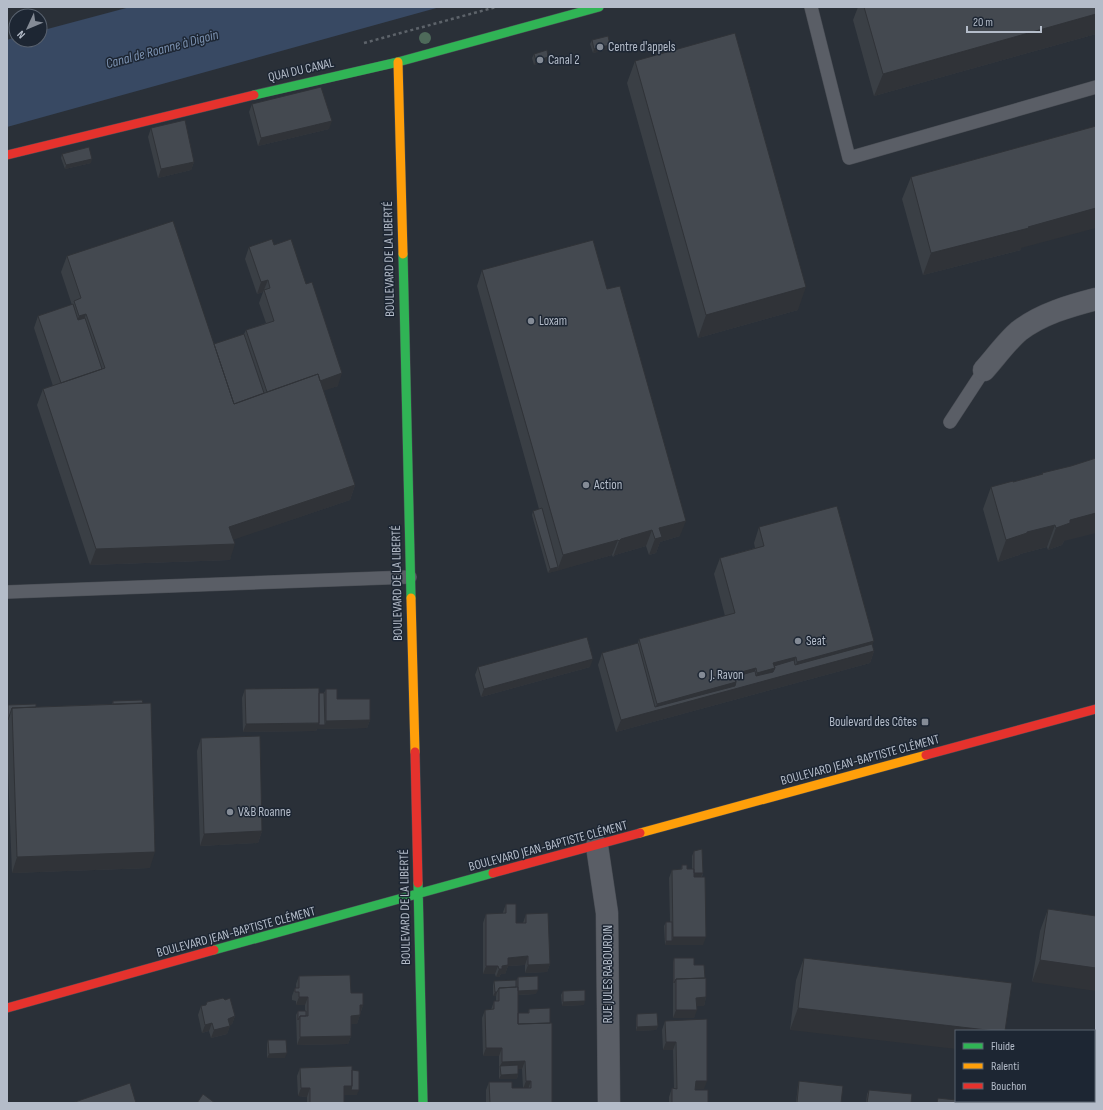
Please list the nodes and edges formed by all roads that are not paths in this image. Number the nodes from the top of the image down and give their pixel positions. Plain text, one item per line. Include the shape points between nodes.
1 (599, 7) edge
2 (811, 7) edge
3 (398, 62) junction
4 (1096, 88) edge
5 (7, 155) edge
6 (1096, 299) edge
7 (984, 370) joint
8 (950, 422) dead end
9 (410, 577) junction
10 (7, 592) edge
11 (1096, 709) edge
12 (597, 846) junction
13 (417, 894) junction
14 (7, 1008) edge
15 (423, 1103) edge
16 (609, 1103) edge

1 - 3 street, QUAI DU CANAL
2 - 4 lane via 849,158
3 - 5 street, QUAI DU CANAL
3 - 9 street, BOULEVARD DE LA LIBERTÉ
6 - 7 street via 1044,316 1019,331
7 - 8 lane
9 - 10 lane
9 - 13 street, BOULEVARD DE LA LIBERTÉ
11 - 12 street, BOULEVARD JEAN-BAPTISTE CLÉMENT
12 - 13 street, BOULEVARD JEAN-BAPTISTE CLÉMENT
12 - 16 street, RUE JULES RABOURDIN via 607,913
13 - 14 street, BOULEVARD JEAN-BAPTISTE CLÉMENT
13 - 15 street, BOULEVARD DE LA LIBERTÉ

